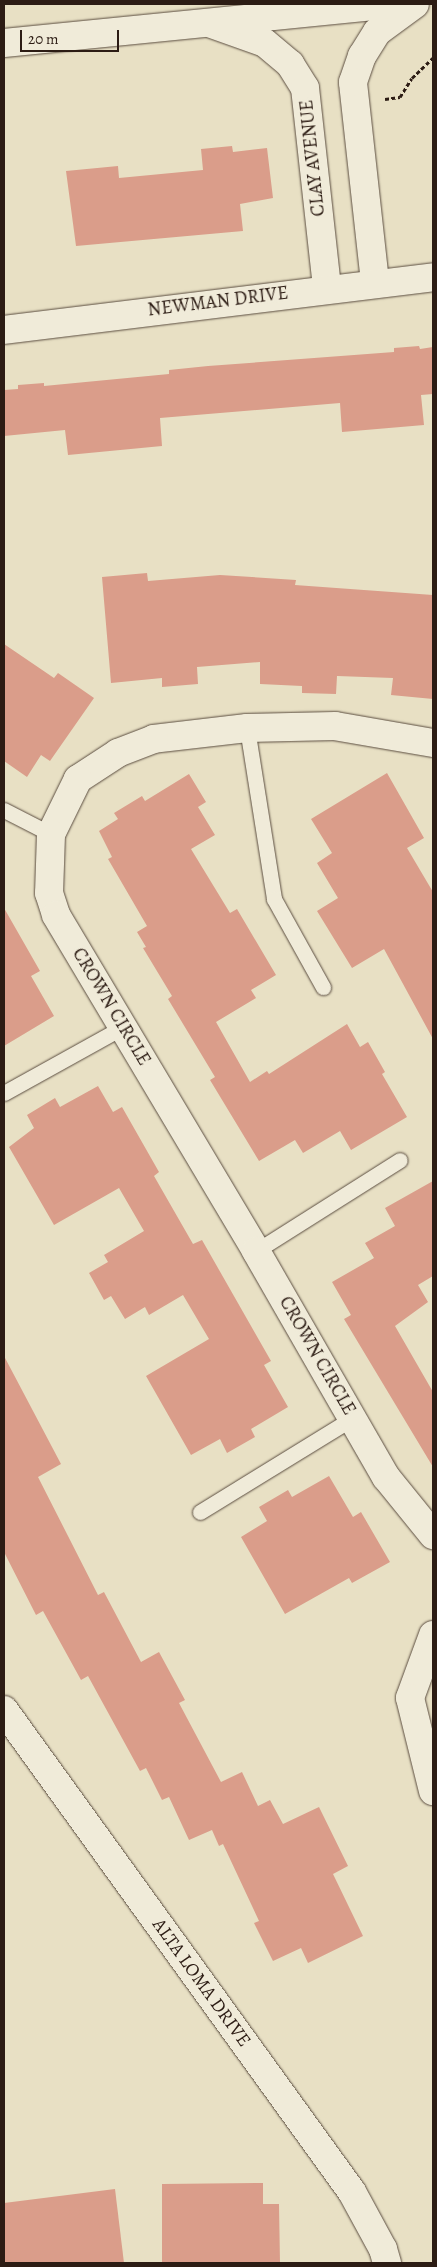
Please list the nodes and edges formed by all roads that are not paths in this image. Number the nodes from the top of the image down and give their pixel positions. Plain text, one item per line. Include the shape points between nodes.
1 (396, 4) edge
2 (415, 4) edge
3 (209, 23) junction
4 (4, 43) edge
5 (433, 277) edge
6 (376, 282) junction
7 (327, 288) junction
8 (4, 330) edge
9 (247, 728) junction
10 (433, 743) edge
11 (4, 810) edge
12 (51, 834) junction
13 (323, 987) dead end
14 (123, 1027) junction
15 (4, 1093) edge
16 (400, 1160) dead end
17 (256, 1251) junction
18 (353, 1418) junction
19 (200, 1512) dead end
20 (433, 1535) edge
21 (433, 1635) edge
22 (4, 1710) edge
23 (433, 1791) edge
24 (387, 2263) edge

1 - 3 street
2 - 6 street via 377,32 362,56 353,82
3 - 4 street
3 - 7 street, CLAY AVENUE via 265,43 290,64 305,88
5 - 6 street, NEWMAN DRIVE
6 - 7 street, NEWMAN DRIVE
7 - 8 street, NEWMAN DRIVE
9 - 10 street, CROWN CIRCLE via 335,726
9 - 12 street, CROWN CIRCLE via 154,739 118,752 78,779
9 - 13 lane via 274,899
11 - 12 lane
12 - 14 street, CROWN CIRCLE via 48,893 56,915
14 - 15 lane
14 - 17 street, CROWN CIRCLE
16 - 17 lane
17 - 18 street, CROWN CIRCLE
18 - 19 lane
18 - 20 street, CROWN CIRCLE via 386,1477
21 - 23 street via 410,1698
22 - 24 street, ALTA LOMA DRIVE via 352,2192 383,2249

